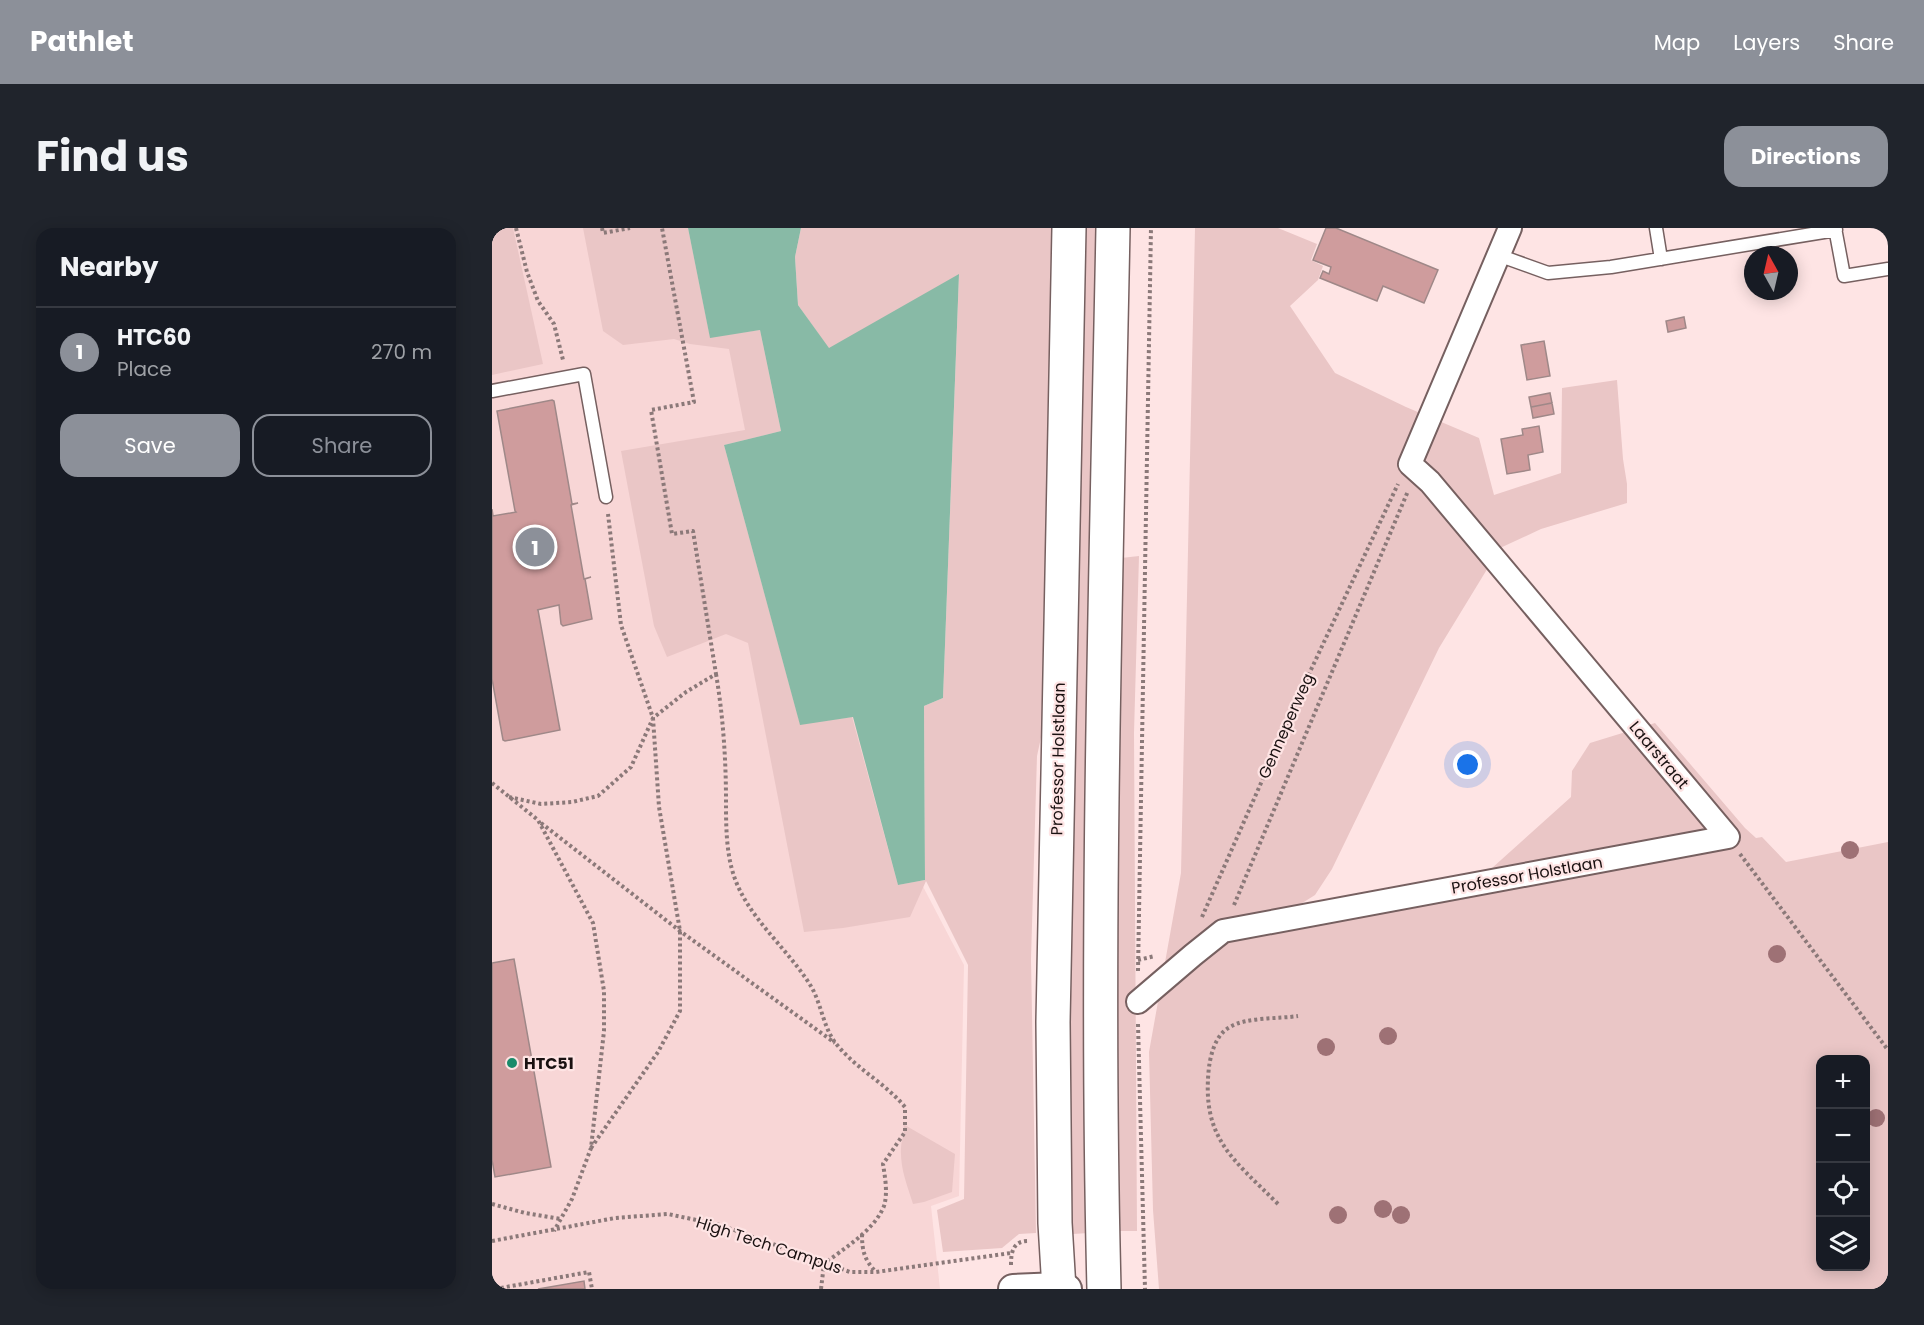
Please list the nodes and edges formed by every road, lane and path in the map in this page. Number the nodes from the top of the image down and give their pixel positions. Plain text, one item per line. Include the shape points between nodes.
1 (516, 228) edge
2 (602, 228) edge
3 (630, 228) edge
4 (662, 228) edge
5 (1069, 228) edge
6 (1113, 228) edge
7 (1151, 228) edge
8 (1510, 228) edge
9 (1656, 228) edge
10 (1836, 229) edge
11 (1498, 255) junction
12 (1661, 259) junction
13 (1888, 270) edge
14 (567, 378) junction
15 (492, 391) edge
16 (1413, 467) junction
17 (606, 497) joint
18 (716, 674) junction
19 (653, 718) junction
20 (492, 783) edge
21 (509, 797) junction
22 (538, 820) junction
23 (1728, 837) junction
24 (1201, 918) dead end
25 (680, 931) junction
26 (1223, 931) junction
27 (1156, 956) dead end
28 (1138, 1002) joint
29 (1298, 1016) dead end
30 (835, 1044) junction
31 (1888, 1050) edge
32 (591, 1148) junction
33 (492, 1204) edge
34 (1278, 1204) dead end
35 (561, 1219) junction
36 (555, 1231) junction
37 (862, 1234) junction
38 (492, 1241) edge
39 (1032, 1241) dead end
40 (1011, 1253) junction
41 (824, 1264) junction
42 (876, 1272) junction
43 (1012, 1282) edge
44 (1062, 1288) edge
45 (495, 1289) edge
46 (592, 1289) edge
47 (821, 1289) edge
48 (1104, 1289) edge
49 (1145, 1289) edge

1 - 14 path via 534,291 554,324
2 - 3 path via 603,233
4 - 18 path via 694,402 651,410 672,534 693,531
5 - 44 main road, Professor Holstlaan via 1053,1022 1055,1223
6 - 48 main road via 1101,804
7 - 27 path via 1138,960
8 - 11 street
9 - 12 lane
10 - 12 lane
10 - 13 lane via 1844,276
11 - 12 lane via 1548,273
11 - 16 street
14 - 15 lane
14 - 17 lane via 584,374
16 - 23 street, Laarstraat via 1438,491
16 - 24 path, Genneperweg via 1394,490
16 - 26 path
17 - 19 path via 621,625
18 - 19 path
18 - 30 path via 723,732 725,820 733,873 749,908 812,989
19 - 21 path via 631,767 598,796 541,804
19 - 25 path via 659,807
20 - 21 path
21 - 22 path
22 - 25 path
22 - 32 path via 593,923 604,991 604,1031
23 - 26 street, Professor Holstlaan
23 - 31 path
25 - 30 path
25 - 32 path via 681,1011 658,1052
26 - 28 street, Professor Holstlaan
28 - 49 path
29 - 34 path via 1250,1020 1229,1027 1217,1040 1207,1087 1208,1111 1216,1135 1230,1156
30 - 37 path via 905,1107 905,1132 883,1164 884,1205
32 - 35 path
33 - 35 path
35 - 36 path
36 - 38 path, High Tech Campus
36 - 41 path, High Tech Campus via 615,1218 668,1214 720,1225
37 - 41 path
37 - 42 path via 862,1250
39 - 40 path via 1021,1241
40 - 42 path, High Tech Campus
40 - 43 path
41 - 42 path, High Tech Campus via 850,1272
41 - 47 path
43 - 44 street
45 - 46 path via 589,1272

